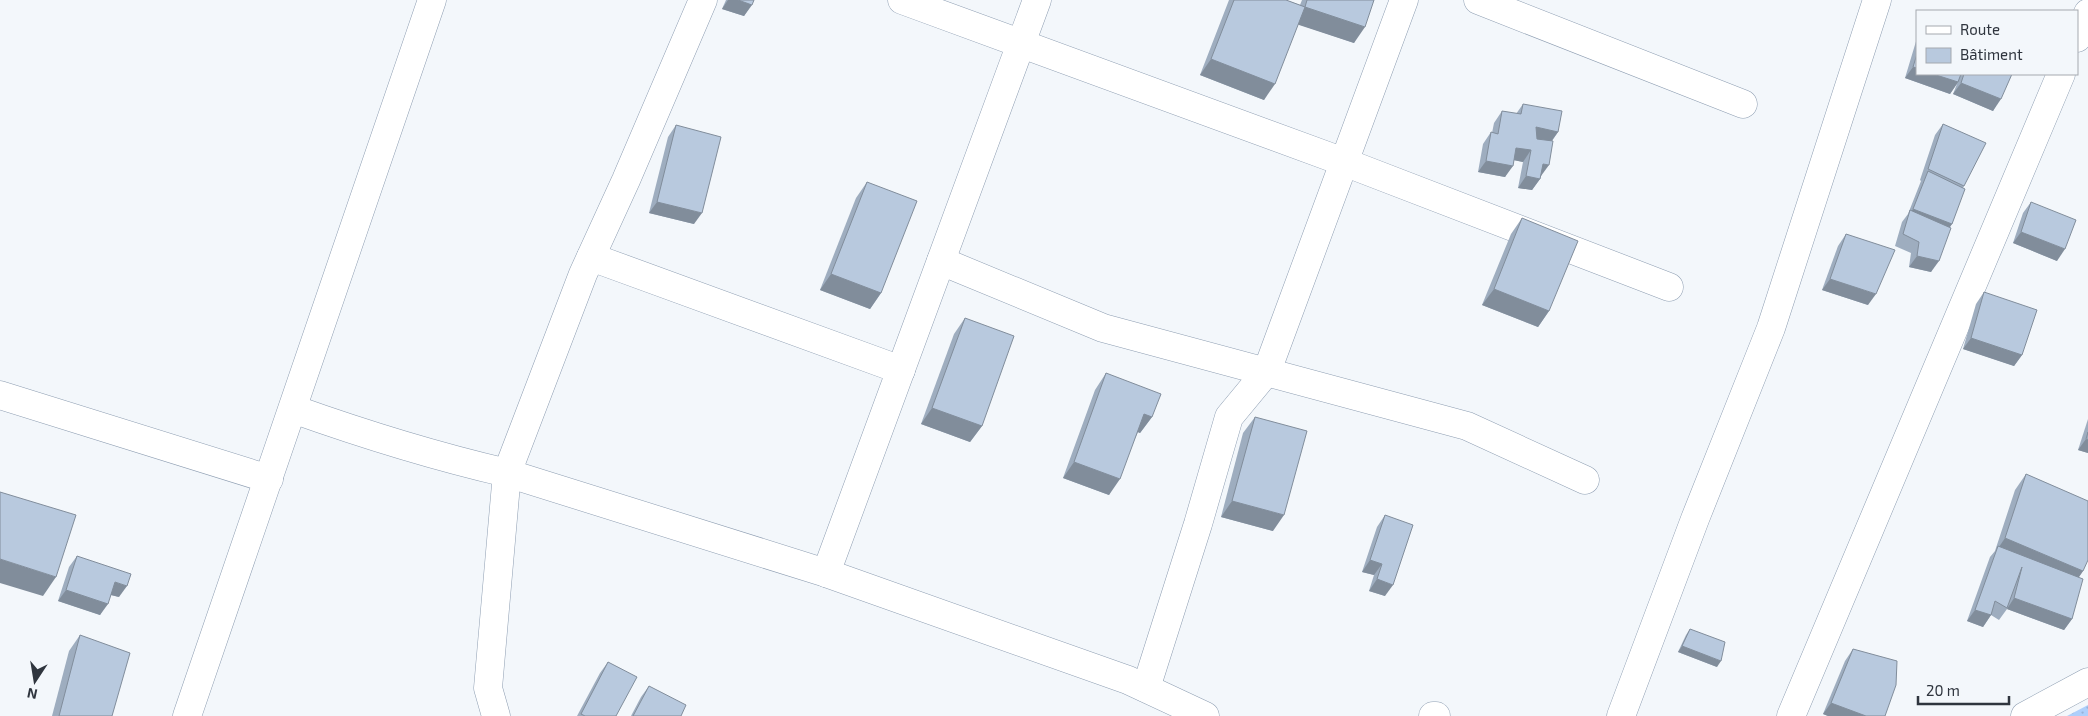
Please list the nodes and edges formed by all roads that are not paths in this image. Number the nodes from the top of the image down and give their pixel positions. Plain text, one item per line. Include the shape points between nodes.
1 (432, 0) edge
2 (703, 0) edge
3 (902, 0) edge
4 (1037, 0) edge
5 (1404, 0) edge
6 (1478, 0) edge
7 (1878, 0) edge
8 (2088, 13) edge
9 (2078, 36) edge
10 (1020, 45) junction
11 (2061, 75) edge
12 (1743, 104) dead end
13 (1344, 162) junction
14 (591, 258) junction
15 (941, 261) junction
16 (1669, 287) dead end
17 (901, 370) junction
18 (1267, 371) junction
19 (0, 395) edge
20 (293, 409) junction
21 (507, 473) junction
22 (269, 479) junction
23 (1585, 480) dead end
24 (826, 573) junction
25 (2088, 682) edge
26 (1146, 688) junction
27 (187, 716) edge
28 (496, 716) edge
29 (1205, 716) edge
30 (1621, 716) edge
31 (1791, 716) edge
32 (2025, 716) edge

1 - 20 street
2 - 14 street
3 - 10 street
4 - 10 street
5 - 13 street
6 - 12 street
7 - 30 street via 1771,328
8 - 9 street
10 - 13 street
10 - 15 street
11 - 31 street
13 - 16 street
13 - 18 street
14 - 17 street
14 - 21 street
15 - 17 street
15 - 18 street via 1103,328
17 - 24 street
18 - 23 street via 1467,426
18 - 26 street via 1229,418
19 - 22 street
20 - 21 street via 354,431
20 - 22 street
21 - 24 street
21 - 28 street via 488,688
22 - 27 street
24 - 26 street
25 - 32 street
26 - 29 street

